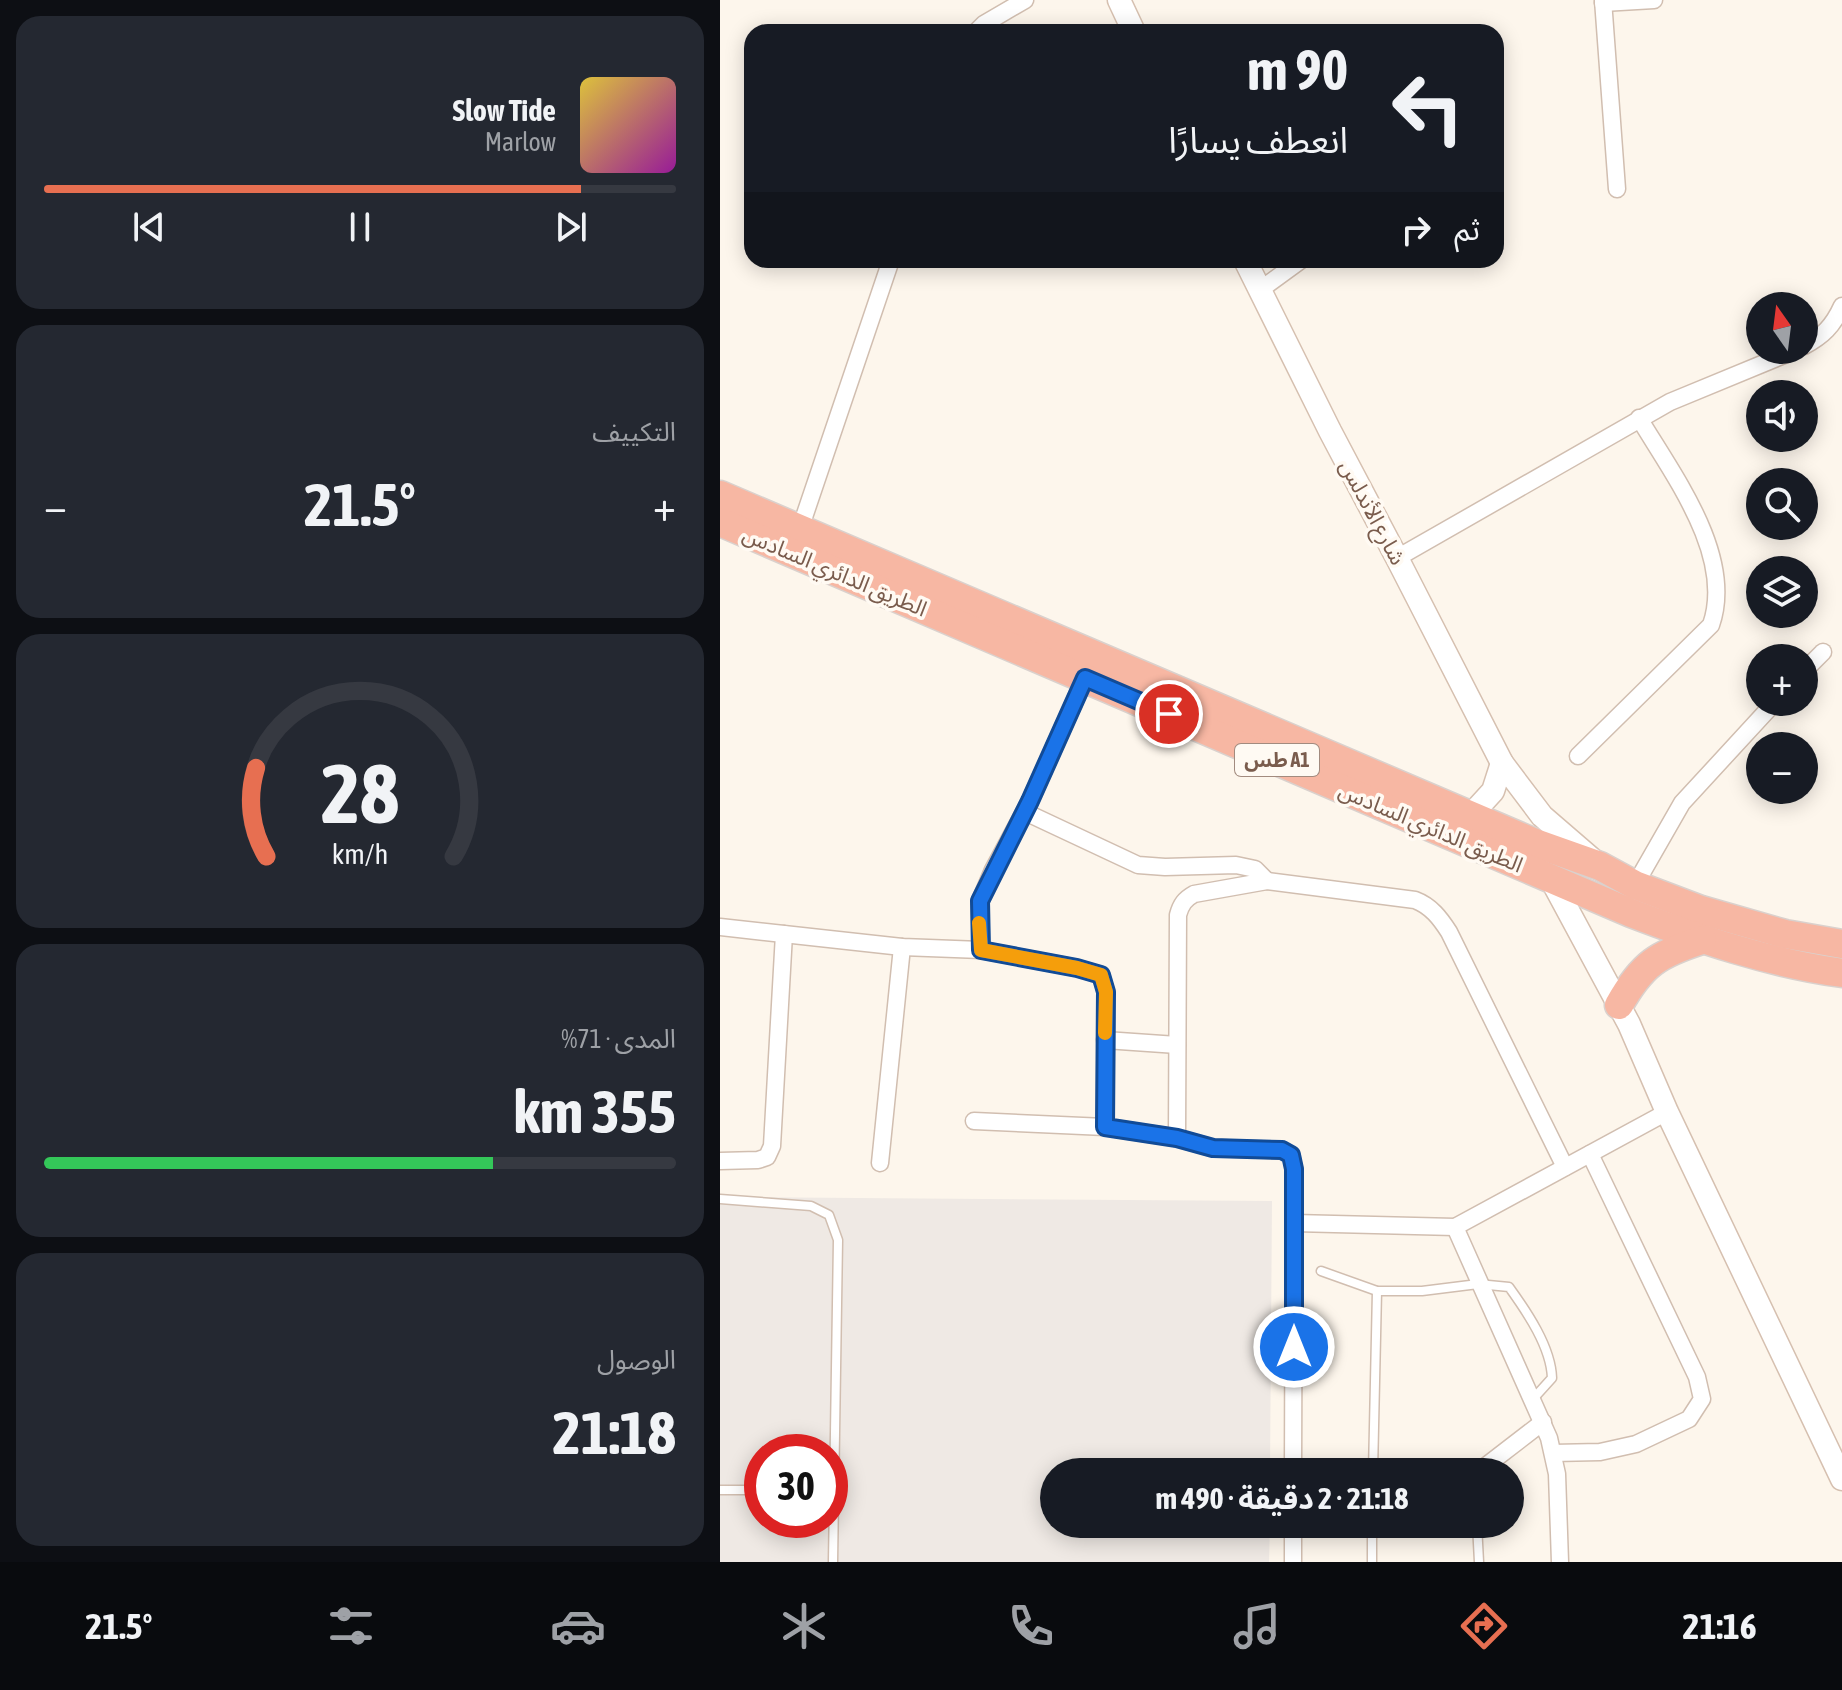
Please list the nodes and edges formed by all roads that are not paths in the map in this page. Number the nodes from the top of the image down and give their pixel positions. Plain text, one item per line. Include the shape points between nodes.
1 (1025, 0) edge
2 (1119, 0) edge
3 (1654, 0) edge
4 (1603, 2) edge
5 (984, 24) edge
6 (1130, 24) edge
7 (1617, 189) dead end
8 (888, 268) edge
9 (1249, 268) edge
10 (1290, 268) edge
11 (1260, 290) junction
12 (1842, 306) edge
13 (1818, 338) edge
14 (1762, 364) edge
15 (1639, 418) junction
16 (720, 495) edge
17 (720, 522) edge
18 (756, 524) junction
19 (800, 529) junction
20 (1397, 558) junction
21 (1823, 652) dead end
22 (1818, 657) edge
23 (1085, 678) junction
24 (1762, 716) edge
25 (1578, 756) dead end
26 (1502, 763) junction
27 (1025, 812) junction
28 (1471, 815) junction
29 (1600, 866) junction
30 (1551, 879) junction
31 (1267, 881) junction
32 (1635, 885) junction
33 (720, 927) edge
34 (784, 934) junction
35 (1702, 940) junction
36 (1842, 944) edge
37 (902, 947) junction
38 (981, 950) junction
39 (1842, 973) edge
40 (1619, 1005) junction
41 (1105, 1040) junction
42 (1177, 1045) junction
43 (1667, 1112) junction
44 (974, 1121) dead end
45 (1105, 1127) junction
46 (1177, 1138) junction
47 (1590, 1154) junction
48 (720, 1161) edge
49 (880, 1163) dead end
50 (1565, 1167) junction
51 (720, 1199) edge
52 (1294, 1223) junction
53 (1455, 1227) junction
54 (1321, 1271) dead end
55 (1478, 1284) junction
56 (1377, 1291) junction
57 (1532, 1400) junction
58 (1543, 1422) junction
59 (833, 1434) edge
60 (1553, 1453) junction
61 (1293, 1458) edge
62 (1373, 1458) edge
63 (1496, 1458) edge
64 (1842, 1479) edge
65 (720, 1490) edge
66 (744, 1490) edge
67 (833, 1538) edge
68 (1293, 1538) edge
69 (1372, 1538) edge
70 (1478, 1538) edge
71 (833, 1562) edge
72 (1293, 1562) edge
73 (1372, 1562) edge
74 (1479, 1562) edge
75 (1560, 1562) edge

1 - 5 street
2 - 6 main road
3 - 4 street
4 - 7 street
8 - 19 street
9 - 11 main road, شارع الأندلس
10 - 11 street
11 - 20 main road, شارع الأندلس
12 - 13 street
14 - 15 street
15 - 20 street
15 - 25 street via 1703,531 1718,605 1711,625
16 - 18 highway, الطريق الدائري السادس / طس A1
17 - 18 highway, الطريق الدائري السادس / طس A1
18 - 19 highway, الطريق الدائري السادس / طس A1
18 - 23 highway, الطريق الدائري السادس / طس A1
19 - 28 highway, الطريق الدائري السادس / طس A1
20 - 26 main road, شارع الأندلس
21 - 22 street
23 - 27 street
23 - 30 highway, الطريق الدائري السادس / طس A1
24 - 32 street via 1682,803
26 - 28 main road via 1493,791
26 - 29 main road, شارع الأندلس via 1542,816
27 - 31 street via 1138,865 1236,865 1255,869
27 - 38 street via 980,901
28 - 29 highway, الطريق الدائري السادس / طس A1
29 - 32 highway, الطريق الدائري السادس / طس A1
30 - 35 highway, الطريق الدائري السادس / طس A1
30 - 40 main road
31 - 42 street via 1194,894 1180,906
31 - 50 street via 1415,900 1434,911
32 - 36 highway, الطريق الدائري السادس / طس A1 via 1745,923
33 - 34 street
34 - 37 street
34 - 48 street via 772,1146 767,1157 758,1160
35 - 39 highway, الطريق الدائري السادس / طس A1
35 - 40 highway via 1654,959
37 - 38 street
37 - 49 street
38 - 41 street via 1101,975
40 - 43 main road
41 - 42 street
41 - 45 street
42 - 46 street
43 - 47 street
43 - 64 main road
44 - 45 street
45 - 46 street
46 - 52 street via 1213,1148 1287,1151 1294,1169
47 - 50 street
47 - 60 street via 1697,1377 1702,1399 1689,1419 1636,1444 1600,1452
50 - 53 street
51 - 59 lane via 811,1206 829,1215 838,1240
52 - 53 street
52 - 61 street
53 - 55 street
54 - 56 lane
55 - 56 lane
55 - 57 street
55 - 57 lane via 1509,1287 1552,1361 1552,1378
56 - 62 lane
57 - 58 street
58 - 60 street
58 - 63 street
60 - 75 street
65 - 66 lane
67 - 71 lane
68 - 72 street
69 - 73 lane
70 - 74 lane

